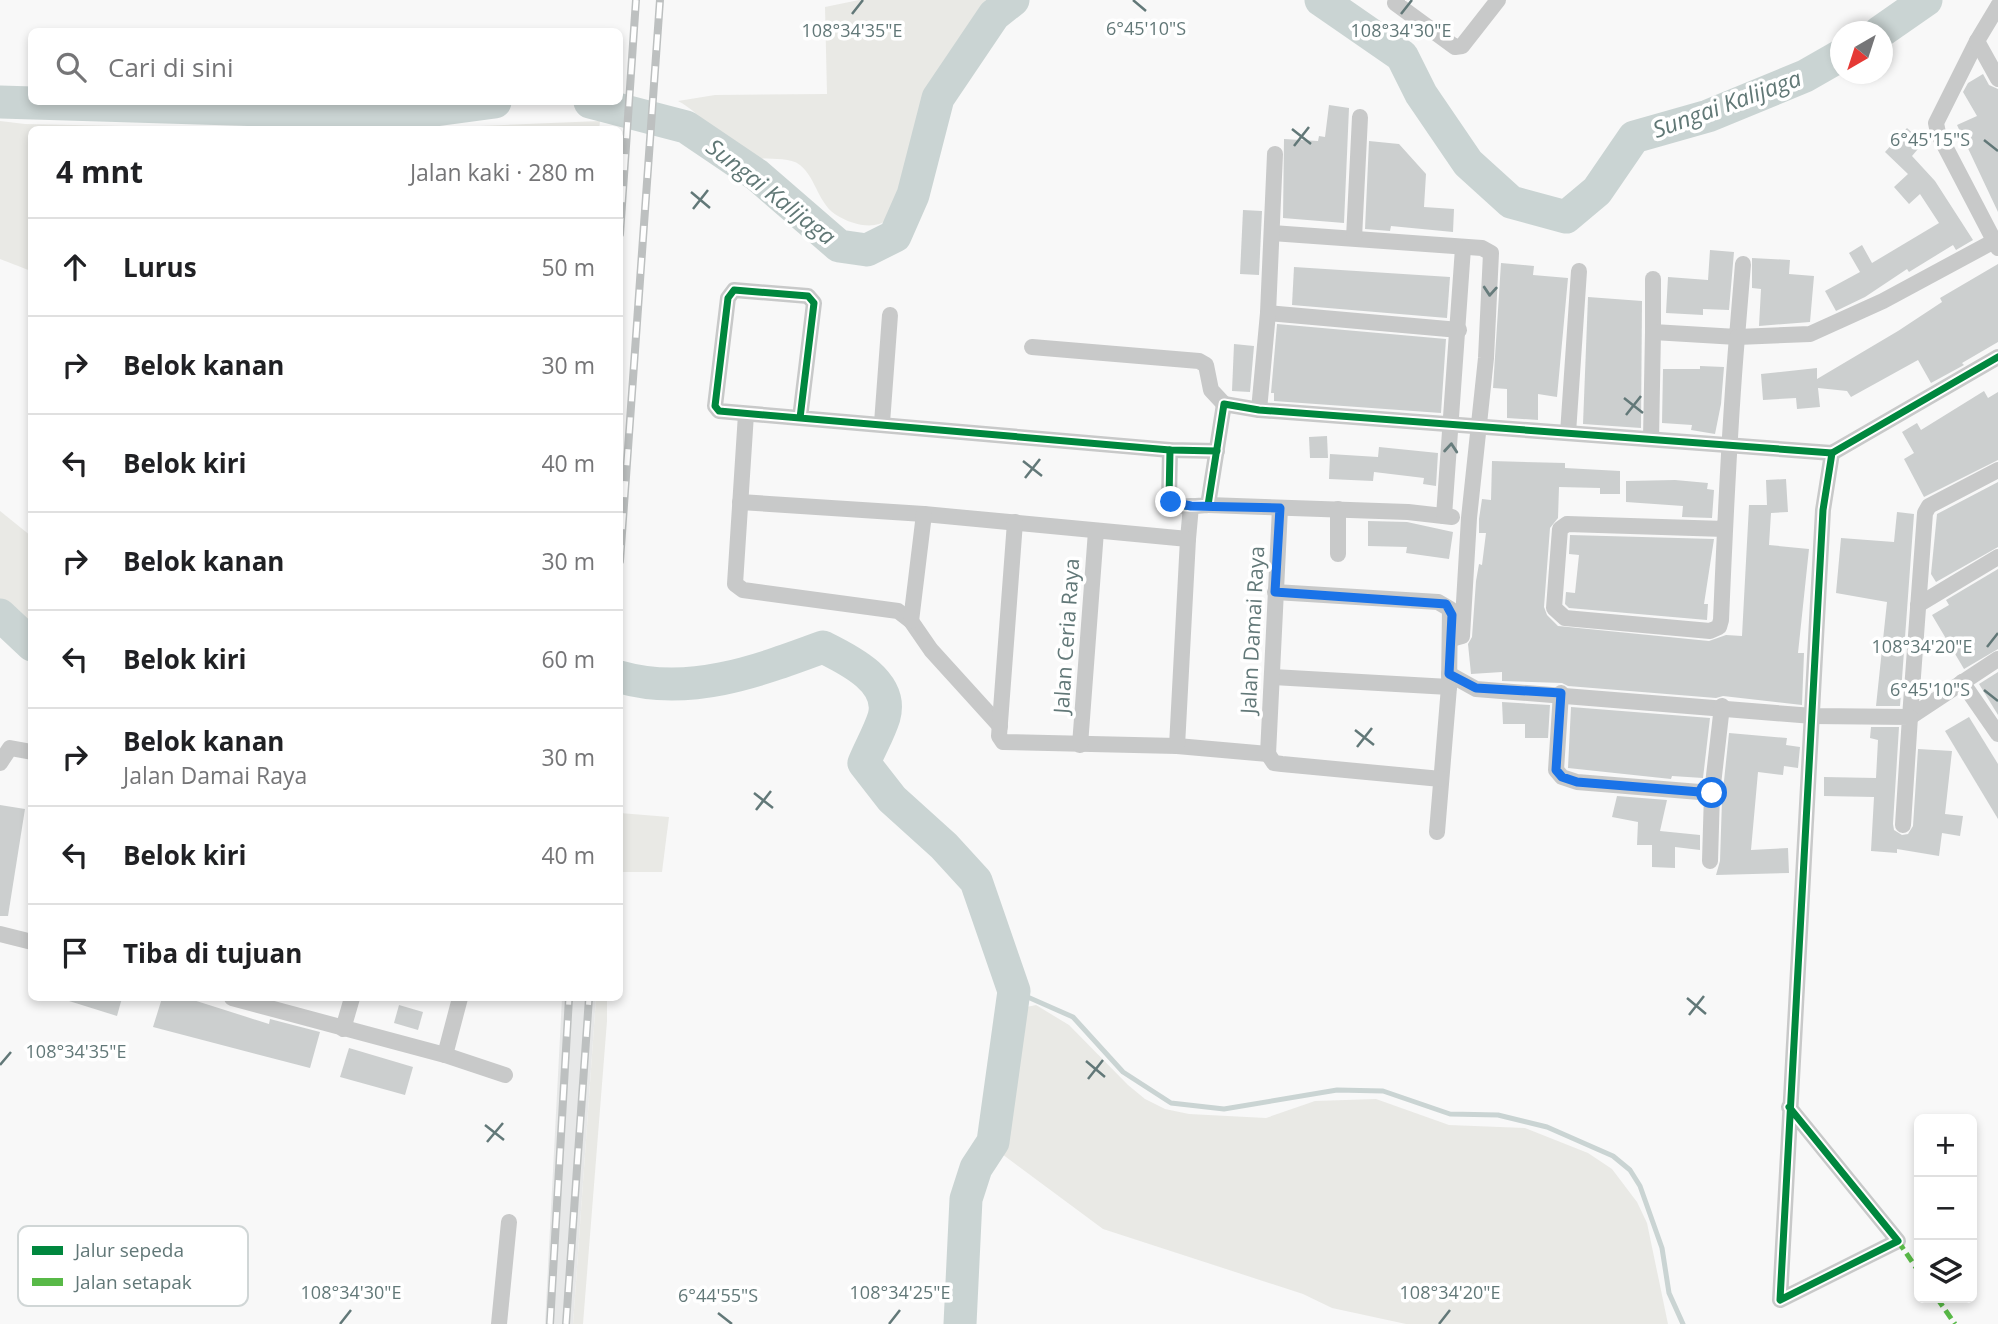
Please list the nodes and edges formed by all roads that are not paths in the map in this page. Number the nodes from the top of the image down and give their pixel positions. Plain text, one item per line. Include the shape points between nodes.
1 (1497, 0) edge
2 (1395, 1) edge
3 (1998, 6) edge
4 (1977, 41) junction
5 (1998, 79) edge
6 (1360, 117) dead end
7 (1275, 154) dead end
8 (1272, 233) junction
9 (1354, 238) junction
10 (1997, 243) edge
11 (1463, 248) junction
12 (1743, 264) dead end
13 (1579, 271) dead end
14 (1653, 279) dead end
15 (1268, 313) junction
16 (890, 315) dead end
17 (1459, 330) junction
18 (1653, 332) junction
19 (1737, 337) junction
20 (1032, 346) dead end
21 (1998, 357) edge
22 (1224, 404) junction
23 (1259, 410) junction
24 (746, 414) junction
25 (800, 418) junction
26 (881, 422) junction
27 (1453, 422) junction
28 (1479, 425) junction
29 (1567, 433) junction
30 (1651, 439) junction
31 (1728, 446) junction
32 (1170, 450) junction
33 (1217, 451) junction
34 (1832, 453) junction
35 (1998, 470) edge
36 (740, 502) junction
37 (1208, 505) junction
38 (1191, 506) junction
39 (1280, 508) junction
40 (1338, 509) junction
41 (924, 514) junction
42 (1444, 516) junction
43 (1469, 518) junction
44 (1015, 522) junction
45 (1725, 529) junction
46 (1096, 531) junction
47 (1188, 539) junction
48 (1338, 554) dead end
49 (1998, 557) edge
50 (1275, 592) junction
51 (1918, 605) junction
52 (911, 621) junction
53 (1451, 639) junction
54 (1998, 659) edge
55 (1273, 677) junction
56 (1454, 681) junction
57 (1962, 682) junction
58 (1561, 693) junction
59 (1722, 706) junction
60 (1813, 716) junction
61 (1910, 717) junction
62 (1000, 726) junction
63 (1998, 734) edge
64 (1080, 745) junction
65 (1177, 746) junction
66 (28, 751) edge
67 (1268, 754) junction
68 (0, 762) edge
69 (1441, 779) junction
70 (1712, 793) junction
71 (1903, 825) dead end
72 (1437, 832) dead end
73 (1710, 861) dead end
74 (0, 934) edge
75 (28, 941) edge
76 (249, 1001) edge
77 (351, 1001) edge
78 (459, 1001) edge
79 (343, 1029) junction
80 (445, 1055) junction
81 (505, 1075) dead end
82 (1789, 1107) junction
83 (509, 1222) dead end
84 (499, 1324) edge

1 - 2 street via 1462,46 1455,47
3 - 4 street
4 - 5 street
4 - 10 street via 1936,124
6 - 9 street
7 - 8 street
8 - 9 street
8 - 15 street
9 - 11 street
10 - 19 street via 1810,334
11 - 17 street
11 -> 28 street via 1489,250 1492,261
12 - 19 street
13 - 29 street
14 - 18 street
15 - 17 street
15 - 23 street
16 - 26 street
17 - 27 street
18 - 19 street
18 - 30 street
19 - 31 street
20 - 22 street via 1199,361 1206,365 1212,393
21 - 34 street
22 - 23 street
22 - 33 street
23 - 27 street
24 - 25 street
24 - 25 street via 719,411 715,406 728,298 738,289 808,296 814,303
24 - 36 street
25 - 26 street
26 - 32 street
27 - 28 street
42 -> 27 street
28 - 29 street
28 - 43 street
29 - 30 street
30 - 31 street
31 - 34 street
31 - 45 street
32 - 33 street
32 - 38 street via 1169,500
33 - 37 street
34 - 60 street via 1823,510
35 - 51 street via 1929,506
36 - 41 street
36 - 52 street via 734,570 739,588 890,608
37 - 38 street
37 - 39 street
38 - 47 street
39 - 40 street
39 - 50 street, Jalan Damai Raya
40 - 42 street
40 - 48 street
41 - 44 street
41 - 52 street
42 - 43 street
43 - 53 street via 1462,636
44 - 46 street
44 - 62 street
45 - 45 street via 1567,524 1560,529 1554,608 1565,618 1715,630 1720,624
46 - 47 street
46 - 64 street, Jalan Ceria Raya
47 - 65 street
49 - 51 street
50 - 53 street via 1443,602 1451,612
50 - 55 street, Jalan Damai Raya
51 - 61 street
52 - 62 street
53 - 56 street
54 - 57 street
55 - 56 street
55 - 67 street, Jalan Damai Raya
56 - 58 street via 1476,688
56 - 69 street
57 - 61 street
57 - 63 street
58 - 59 street
58 - 70 street via 1556,770 1562,777
59 - 60 street
59 - 70 street
60 - 61 street
60 - 82 street
61 - 71 street
62 - 64 street via 999,736 1009,744
64 - 65 street
65 - 67 street
66 - 68 street via 10,748
67 - 69 street via 1274,763
69 - 72 street
70 - 73 street
74 - 75 street
76 - 79 street
77 - 79 street
78 - 80 street
79 - 80 street
80 - 81 street
82 - 82 street via 1781,1286 1780,1300 1898,1241
83 - 84 street

